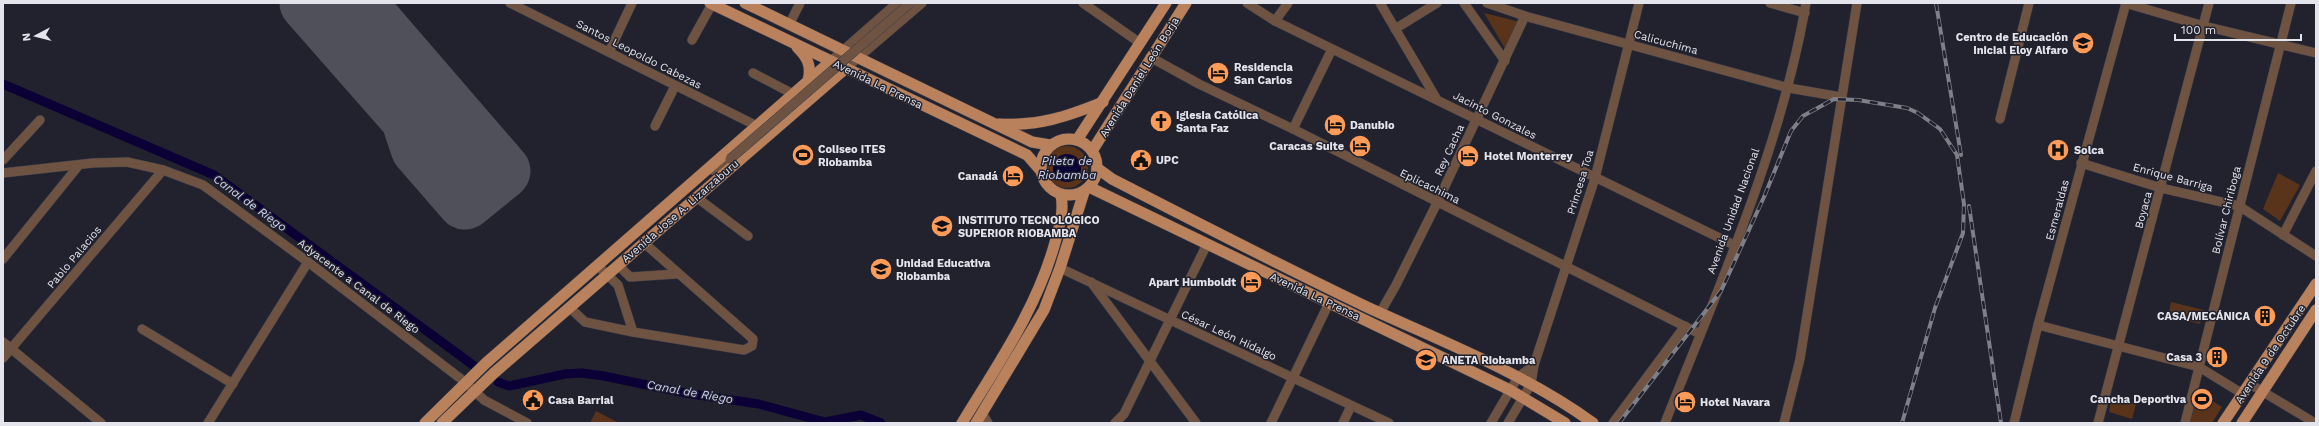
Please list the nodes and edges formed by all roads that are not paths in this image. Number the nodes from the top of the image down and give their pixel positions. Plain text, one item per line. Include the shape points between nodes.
1 (510, 3) edge
2 (632, 3) edge
3 (745, 3) edge
4 (800, 3) edge
5 (897, 3) edge
6 (910, 3) edge
7 (922, 3) edge
8 (1083, 3) edge
9 (1166, 3) edge
10 (1186, 3) edge
11 (1247, 3) edge
12 (1288, 3) edge
13 (1380, 3) edge
14 (1437, 3) edge
15 (1464, 3) edge
16 (1486, 3) edge
17 (1639, 3) edge
18 (1770, 3) edge
19 (1806, 3) edge
20 (1857, 3) edge
21 (2029, 3) edge
22 (2126, 3) edge
23 (2209, 3) edge
24 (2291, 3) edge
25 (711, 4) edge
26 (1502, 6) edge
27 (1805, 13) junction
28 (1525, 16) junction
29 (1275, 21) junction
30 (790, 25) junction
31 (2204, 26) junction
32 (1395, 29) junction
33 (692, 40) dead end
34 (792, 42) junction
35 (1140, 43) junction
36 (2281, 44) junction
37 (1629, 45) junction
38 (1332, 49) junction
39 (843, 51) junction
40 (609, 52) junction
41 (2316, 53) edge
42 (1150, 58) junction
43 (858, 59) junction
44 (831, 61) junction
45 (1505, 61) junction
46 (846, 68) junction
47 (753, 73) dead end
48 (808, 81) junction
49 (675, 86) junction
50 (1789, 88) junction
51 (793, 94) junction
52 (1841, 97) junction
53 (1436, 98) junction
54 (1103, 102) junction
55 (2000, 119) dead end
56 (40, 120) dead end
57 (1476, 120) junction
58 (992, 123) junction
59 (655, 126) dead end
60 (757, 126) junction
61 (1293, 129) junction
62 (1077, 140) junction
63 (1050, 145) junction
64 (1092, 151) junction
65 (730, 159) junction
66 (3, 160) edge
67 (2081, 163) junction
68 (79, 165) junction
69 (1097, 168) junction
70 (163, 170) junction
71 (1041, 171) junction
72 (2316, 171) edge
73 (3, 174) edge
74 (1595, 178) junction
75 (696, 180) junction
76 (2161, 188) junction
77 (1086, 189) junction
78 (700, 193) junction
79 (1061, 195) junction
80 (1437, 203) junction
81 (2239, 206) junction
82 (2283, 235) junction
83 (748, 236) dead end
84 (643, 242) junction
85 (1207, 244) junction
86 (1734, 244) junction
87 (2316, 256) edge
88 (3, 259) edge
89 (308, 262) junction
90 (618, 265) junction
91 (598, 266) junction
92 (1566, 267) junction
93 (1060, 268) junction
94 (606, 274) junction
95 (676, 274) junction
96 (1091, 281) junction
97 (2316, 284) edge
98 (1329, 303) junction
99 (569, 307) junction
100 (2316, 310) edge
101 (1380, 313) junction
102 (1170, 321) junction
103 (2038, 325) junction
104 (1685, 326) junction
105 (142, 329) dead end
106 (633, 332) junction
107 (1700, 334) junction
108 (3, 342) edge
109 (2119, 346) junction
110 (12, 349) junction
111 (3, 358) edge
112 (1151, 362) junction
113 (1534, 365) junction
114 (2199, 367) junction
115 (1518, 377) junction
116 (1292, 378) junction
117 (465, 382) junction
118 (233, 384) junction
119 (1531, 384) junction
120 (2250, 384) junction
121 (1510, 390) junction
122 (2263, 391) junction
123 (474, 392) junction
124 (2243, 394) junction
125 (1524, 398) junction
126 (1351, 406) junction
127 (979, 418) edge
128 (101, 423) edge
129 (208, 423) edge
130 (424, 423) edge
131 (442, 423) edge
132 (527, 423) edge
133 (962, 423) edge
134 (988, 423) edge
135 (1115, 423) edge
136 (1196, 423) edge
137 (1271, 423) edge
138 (1343, 423) edge
139 (1388, 423) edge
140 (1491, 423) edge
141 (1508, 423) edge
142 (1565, 423) edge
143 (1593, 423) edge
144 (1613, 423) edge
145 (1665, 423) edge
146 (1784, 423) edge
147 (2014, 423) edge
148 (2098, 423) edge
149 (2185, 423) edge
150 (2223, 423) edge
151 (2242, 423) edge
152 (2315, 423) edge

1 - 40 street, Santos Leopoldo Cabezas
2 - 40 street
3 - 30 main road, Avenida La Prensa
4 - 30 street
5 - 39 street, Avenida Jose A. Lizarzaburu
6 - 65 street, bridge
7 - 43 street, Avenida Jose A. Lizarzaburu
8 - 35 street
9 - 35 main road, Avenida Daniel León Borja
10 - 42 main road, Avenida Daniel León Borja
11 - 29 street, Jacinto Gonzales
12 - 29 street
13 - 32 street
14 - 32 street
15 - 45 street
16 - 26 street, Calicuchima
17 - 37 street, Princesa Toa
18 - 27 street
19 - 27 street, Avenida Unidad Nacional
20 - 52 street
21 - 55 street
22 - 31 street
22 - 67 street, Esmeraldas
23 - 31 street, Boyaca
24 - 36 street, Bolívar Chiriboga
25 - 33 street
25 - 34 main road, Avenida La Prensa
26 - 28 street, Calicuchima
27 - 50 street, Avenida Unidad Nacional
28 - 37 street, Calicuchima
28 - 45 street, Rey Cacha
29 - 38 street, Jacinto Gonzales
30 - 39 main road, Avenida La Prensa
31 - 36 street
31 - 76 street, Boyaca
32 - 53 street
34 - 44 main road, Avenida La Prensa
34 - 48 main road via 806,56 809,64
35 - 54 main road, Avenida Daniel León Borja
36 - 41 street
36 - 81 street, Bolívar Chiriboga
37 - 50 street, Calicuchima
37 - 74 street, Princesa Toa
38 - 53 street, Jacinto Gonzales
38 - 61 street
39 - 43 main road, Avenida La Prensa
39 - 44 street, Avenida Jose A. Lizarzaburu
40 - 49 street, Santos Leopoldo Cabezas
42 - 61 street, Eplicachima
42 - 64 main road, Avenida Daniel León Borja
43 - 46 street, Avenida Jose A. Lizarzaburu
43 - 58 main road, Avenida La Prensa
44 - 46 main road, Avenida La Prensa
44 - 48 main road, Avenida Jose A. Lizarzaburu
45 - 57 street, Rey Cacha
46 - 71 main road, Avenida La Prensa via 1027,155
46 - 78 main road, Avenida Jose A. Lizarzaburu
47 - 51 street
48 - 51 main road, Avenida Jose A. Lizarzaburu
49 - 59 street
49 - 60 street, Santos Leopoldo Cabezas
50 - 52 street, Calicuchima
50 - 86 street, Avenida Unidad Nacional
51 - 60 main road, Avenida Jose A. Lizarzaburu
52 - 146 street via 1800,359
53 - 57 street, Jacinto Gonzales
54 - 58 main road via 1050,121 1021,125
54 - 62 main road, Avenida Daniel León Borja
56 - 66 street
57 - 74 street, Jacinto Gonzales
57 - 80 street, Rey Cacha
58 - 63 main road, Avenida La Prensa via 1032,142
60 - 75 main road, Avenida Jose A. Lizarzaburu
61 - 80 street, Eplicachima
62 - 63 main road via 1058,141
62 - 64 main road
63 - 71 main road via 1042,157
64 - 69 main road
65 - 75 street
65 - 78 street
67 - 76 street, Enrique Barriga
67 - 103 street, Esmeraldas
68 - 70 street, Adyacente a Canal de Riego via 127,162
68 - 73 street, Adyacente a Canal de Riego
68 - 88 street
69 - 77 main road via 1095,179
69 - 101 main road, Avenida La Prensa via 1112,180
70 - 89 street, Adyacente a Canal de Riego via 203,185
70 - 110 street, Pablo Palacios
71 - 79 main road via 1047,186
72 - 82 street
74 - 86 street, Jacinto Gonzales
74 - 92 street, Princesa Toa
75 - 91 main road, Avenida Jose A. Lizarzaburu
76 - 81 street, Enrique Barriga
76 - 109 street, Boyaca
77 - 79 main road via 1069,196
77 - 85 main road, Avenida La Prensa
77 - 93 main road
78 - 83 street
78 - 84 main road, Avenida Jose A. Lizarzaburu
79 - 133 main road via 1062,218 1050,264 1033,304
80 - 92 street, Eplicachima
80 - 101 street, Rey Cacha
81 - 82 street, Enrique Barriga
81 - 114 street, Bolívar Chiriboga
82 - 87 street, Enrique Barriga
84 - 90 main road, Avenida Jose A. Lizarzaburu
84 - 95 street
85 - 98 main road, Avenida La Prensa
85 - 102 street
86 - 107 street, Avenida Unidad Nacional
89 - 117 street, Adyacente a Canal de Riego
89 - 118 street
90 - 94 main road, Avenida Jose A. Lizarzaburu
90 - 95 street via 630,277
91 - 94 street
91 - 117 main road, Avenida Jose A. Lizarzaburu
92 - 104 street, Eplicachima
92 - 113 street, Princesa Toa
93 - 96 street, César León Hidalgo
93 - 127 main road via 1044,310
94 - 99 main road, Avenida Jose A. Lizarzaburu
94 - 106 street via 618,285
95 - 106 street via 753,339 752,346 744,350
96 - 102 street, César León Hidalgo
96 - 112 street
97 - 120 main road, Avenida 9 de Octubre
98 - 116 street
98 - 121 main road, Avenida La Prensa
99 - 106 street via 585,322
99 - 123 main road, Avenida Jose A. Lizarzaburu
100 - 122 main road, Avenida 9 de Octubre
101 - 115 main road, Avenida La Prensa
102 - 112 street
102 - 116 street, César León Hidalgo
103 - 109 street
103 - 147 street, Esmeraldas
104 - 107 street, Eplicachima
104 - 144 street
105 - 118 street
107 - 145 street, Avenida Unidad Nacional
108 - 110 street
109 - 114 street
109 - 148 street, Boyaca
110 - 111 street, Pablo Palacios
110 - 128 street
112 - 135 street via 1124,414
112 - 136 street
113 - 115 street
113 - 119 street, Princesa Toa
114 - 124 street
114 - 149 street, Bolívar Chiriboga
115 - 119 main road, Avenida La Prensa
115 - 121 street
116 - 126 street, César León Hidalgo
116 - 137 street
117 - 123 street, Adyacente a Canal de Riego
117 - 130 main road, Avenida Jose A. Lizarzaburu
118 - 129 street
119 - 125 street, Princesa Toa
119 - 143 main road, Avenida La Prensa via 1563,401
120 - 122 street
120 - 124 main road, Avenida 9 de Octubre
121 - 125 main road, Avenida La Prensa
121 - 140 street
122 - 151 main road, Avenida 9 de Octubre
122 - 152 street
123 - 131 main road, Avenida Jose A. Lizarzaburu
123 - 132 street, Adyacente a Canal de Riego
124 - 150 main road, Avenida 9 de Octubre
125 - 141 street, Princesa Toa
125 - 142 main road, Avenida La Prensa
126 - 138 street
126 - 139 street, César León Hidalgo
127 - 134 street

